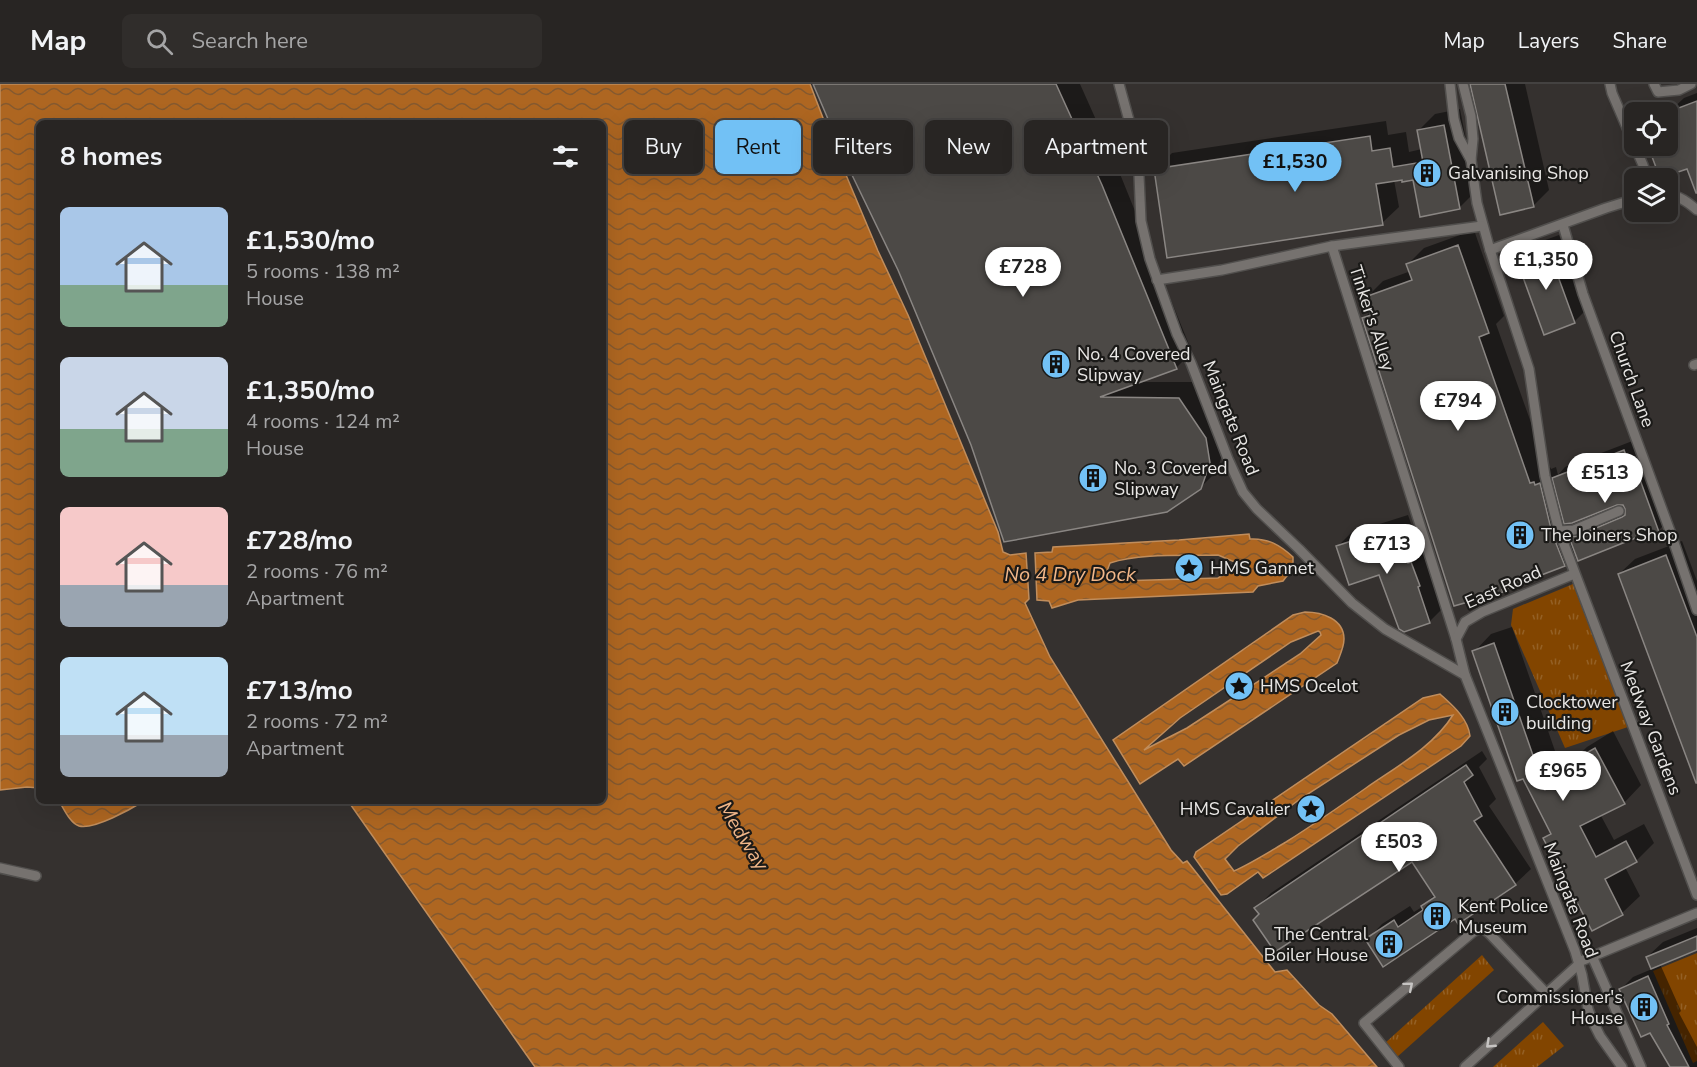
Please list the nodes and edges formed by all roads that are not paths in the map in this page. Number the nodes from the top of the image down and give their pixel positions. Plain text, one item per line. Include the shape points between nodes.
1 (1119, 84) edge
2 (1450, 84) edge
3 (1463, 84) edge
4 (1610, 84) edge
5 (1653, 84) edge
6 (1691, 84) edge
7 (1470, 160) junction
8 (1644, 168) edge
9 (1678, 198) edge
10 (1624, 202) edge
11 (1697, 210) edge
12 (1563, 225) junction
13 (1482, 226) junction
14 (1332, 246) junction
15 (1490, 250) junction
16 (1157, 280) junction
17 (1619, 511) dead end
18 (1559, 531) junction
19 (1574, 574) junction
20 (1697, 610) edge
21 (1456, 639) junction
22 (1465, 675) junction
23 (0, 868) edge
24 (36, 876) dead end
25 (1697, 895) edge
26 (1697, 913) edge
27 (1592, 956) junction
28 (1579, 964) junction
29 (1546, 993) junction
30 (1399, 1067) edge
31 (1466, 1067) edge
32 (1622, 1067) edge
33 (1641, 1067) edge

1 - 16 lane, Maingate Road via 1137,149 1142,228
2 - 7 lane via 1459,138
3 - 7 lane via 1471,116
4 - 8 lane
5 - 6 lane via 1658,92 1679,90
7 - 13 lane, Medway Gardens
9 - 11 lane
10 - 12 lane
12 - 15 lane
12 - 20 lane, Church Lane via 1583,294
13 - 14 lane
13 - 15 lane, Medway Gardens
14 - 16 lane
14 - 21 lane, Tinker's Alley
15 - 18 lane, Medway Gardens via 1529,369 1545,476
16 - 22 lane, Maingate Road via 1228,459 1248,499 1352,603 1385,629
17 - 18 lane via 1574,530
18 - 19 lane, Medway Gardens
19 - 21 lane, East Road via 1482,612 1465,622
19 - 25 lane, Medway Gardens
21 - 22 lane
22 - 28 lane, Maingate Road
23 - 24 lane
26 - 27 lane
27 - 28 lane
27 - 33 lane
28 - 29 lane
28 - 32 lane, Maingate Road via 1593,1022
30 -> 29 lane via 1364,1023 1473,932 1481,928 1488,932
29 -> 31 lane

